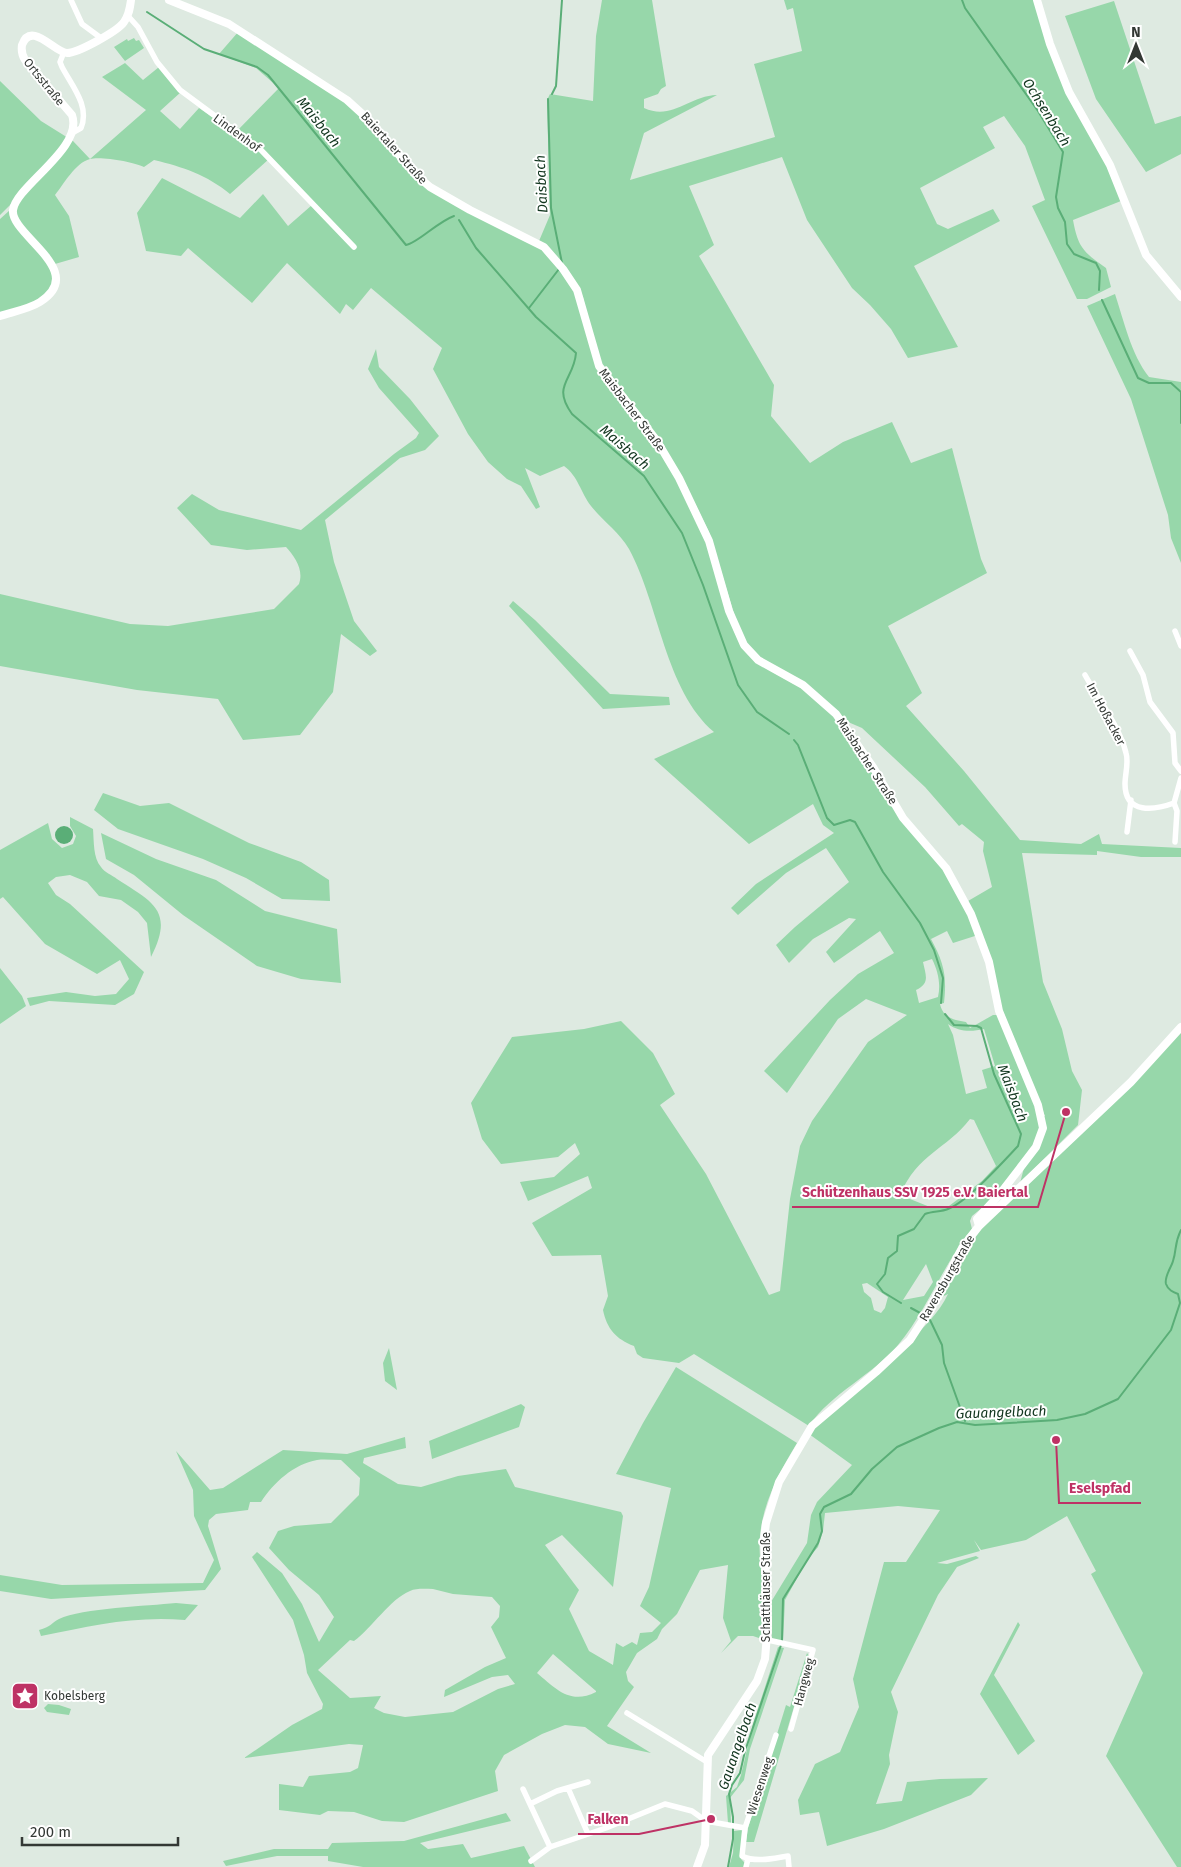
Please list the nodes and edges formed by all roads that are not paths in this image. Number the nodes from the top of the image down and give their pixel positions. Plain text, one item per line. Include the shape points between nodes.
1 (71, 0) edge
2 (131, 0) edge
3 (169, 0) edge
4 (1037, 0) edge
5 (128, 16) junction
6 (101, 38) junction
7 (64, 52) junction
8 (71, 136) junction
9 (354, 247) dead end
10 (563, 269) joint
11 (1181, 297) edge
12 (0, 316) edge
13 (1175, 631) dead end
14 (1181, 646) edge
15 (1130, 651) dead end
16 (1085, 675) dead end
17 (1181, 770) edge
18 (1181, 778) edge
19 (1132, 800) junction
20 (1174, 802) junction
21 (1127, 832) dead end
22 (1175, 842) dead end
23 (1181, 1027) edge
24 (979, 1226) junction
25 (816, 1421) joint
26 (768, 1640) junction
27 (627, 1713) dead end
28 (791, 1729) dead end
29 (776, 1735) dead end
30 (707, 1762) junction
31 (588, 1782) dead end
32 (568, 1788) junction
33 (523, 1789) dead end
34 (530, 1804) junction
35 (706, 1821) junction
36 (745, 1828) junction
37 (588, 1834) junction
38 (550, 1847) junction
39 (748, 1859) junction
40 (531, 1861) dead end
41 (697, 1867) edge
42 (746, 1867) edge
43 (789, 1867) edge

1 - 6 street via 82,24
2 - 5 street
3 - 10 street, Baiertaler Straße via 229,24 347,100 430,187 544,246
4 - 11 street via 1069,92 1110,165 1146,255
5 - 6 street via 121,26
5 - 9 street, Lindenhof via 138,27 157,62 180,90 264,152
6 - 7 street via 72,52
7 - 8 street via 60,62 83,108 81,128
7 - 8 street, Ortsstraße via 36,36 26,40 22,48 25,60 72,115
8 - 12 street via 13,209 19,226 52,263 53,287 41,302
10 - 24 street, Maisbacher Straße via 578,293 597,363 657,441 704,529 730,616 744,645 758,660 803,685 836,714 903,818 946,868 971,914 989,962 1000,1011 1038,1105 1043,1128 1036,1147 977,1219
13 - 14 street
15 - 17 street via 1143,675 1150,702 1173,733 1175,763
16 - 19 street, Im Hoßacker via 1127,754 1125,786
18 - 20 street
19 - 20 street via 1144,808 1156,809
19 - 21 street
20 - 22 street
23 - 24 street, Ravensburgstraße via 1131,1082
24 - 25 street, Ravensburgstraße via 962,1248 910,1340
25 - 26 street, Schatthäuser Straße via 779,1482 766,1523
26 - 28 street, Hangweg via 813,1650
26 - 30 street, Schatthäuser Straße via 757,1681 711,1748
27 - 30 street
29 - 36 street, Wiesenweg
30 - 35 street, Schatthäuser Straße
31 - 32 street
32 - 34 street
32 - 37 street
33 - 34 street
34 - 38 street
35 - 36 street, Wiesenweg
35 - 37 street, Wiesenweg via 692,1811 660,1804
35 - 41 street, Schatthäuser Straße via 704,1850
36 - 39 street via 742,1856
37 - 38 street, Wiesenweg
38 - 40 street, Wiesenweg
39 - 42 street
39 - 43 street via 788,1856

